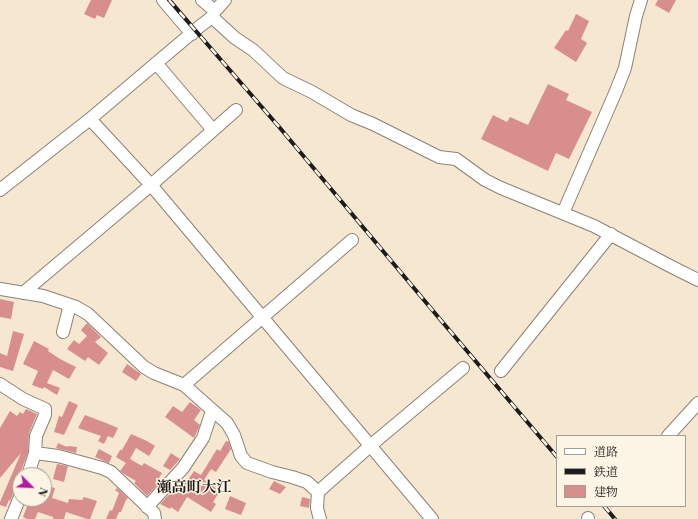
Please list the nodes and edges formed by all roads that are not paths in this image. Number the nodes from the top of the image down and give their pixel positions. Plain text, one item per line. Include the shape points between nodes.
1 (163, 0) edge
2 (202, 0) edge
3 (225, 0) edge
4 (641, 0) edge
5 (214, 14) junction
6 (192, 34) junction
7 (156, 63) junction
8 (236, 110) dead end
9 (90, 119) junction
10 (213, 130) junction
11 (151, 185) junction
12 (0, 190) edge
13 (563, 213) junction
14 (611, 234) junction
15 (352, 240) dead end
16 (698, 280) edge
17 (0, 289) edge
18 (23, 293) junction
19 (70, 305) junction
20 (263, 318) junction
21 (63, 332) dead end
22 (463, 368) dead end
23 (501, 371) dead end
24 (0, 384) edge
25 (184, 385) junction
26 (698, 402) edge
27 (212, 411) junction
28 (669, 435) edge
29 (370, 446) junction
30 (35, 453) junction
31 (31, 467) edge
32 (318, 492) junction
33 (16, 507) edge
34 (147, 507) junction
35 (11, 519) edge
36 (155, 519) edge
37 (320, 519) edge
38 (432, 519) edge

1 - 6 street
2 - 5 street
3 - 5 street
4 - 13 street via 616,91
5 - 6 street
5 - 13 street via 235,38 253,50 283,78 351,115 439,157 456,159 501,188
6 - 7 street
7 - 9 street
7 - 10 street
8 - 10 street
9 - 11 street
9 - 12 street
10 - 11 street
11 - 18 street
11 - 20 street
13 - 14 street
14 - 16 street
14 - 23 street
15 - 20 street
17 - 18 street
18 - 19 street via 43,296
19 - 21 street
19 - 25 street via 88,314 144,367
20 - 25 street
20 - 29 street
22 - 29 street
24 - 30 street via 45,409 36,436
25 - 27 street
26 - 28 street
27 - 32 street via 234,435 241,456 247,463 307,482
27 - 34 street via 203,438 183,468
29 - 32 street
29 - 38 street
30 - 31 street
30 - 34 street via 58,456 111,472
32 - 37 street via 317,508
33 - 35 street
34 - 36 street via 154,513

